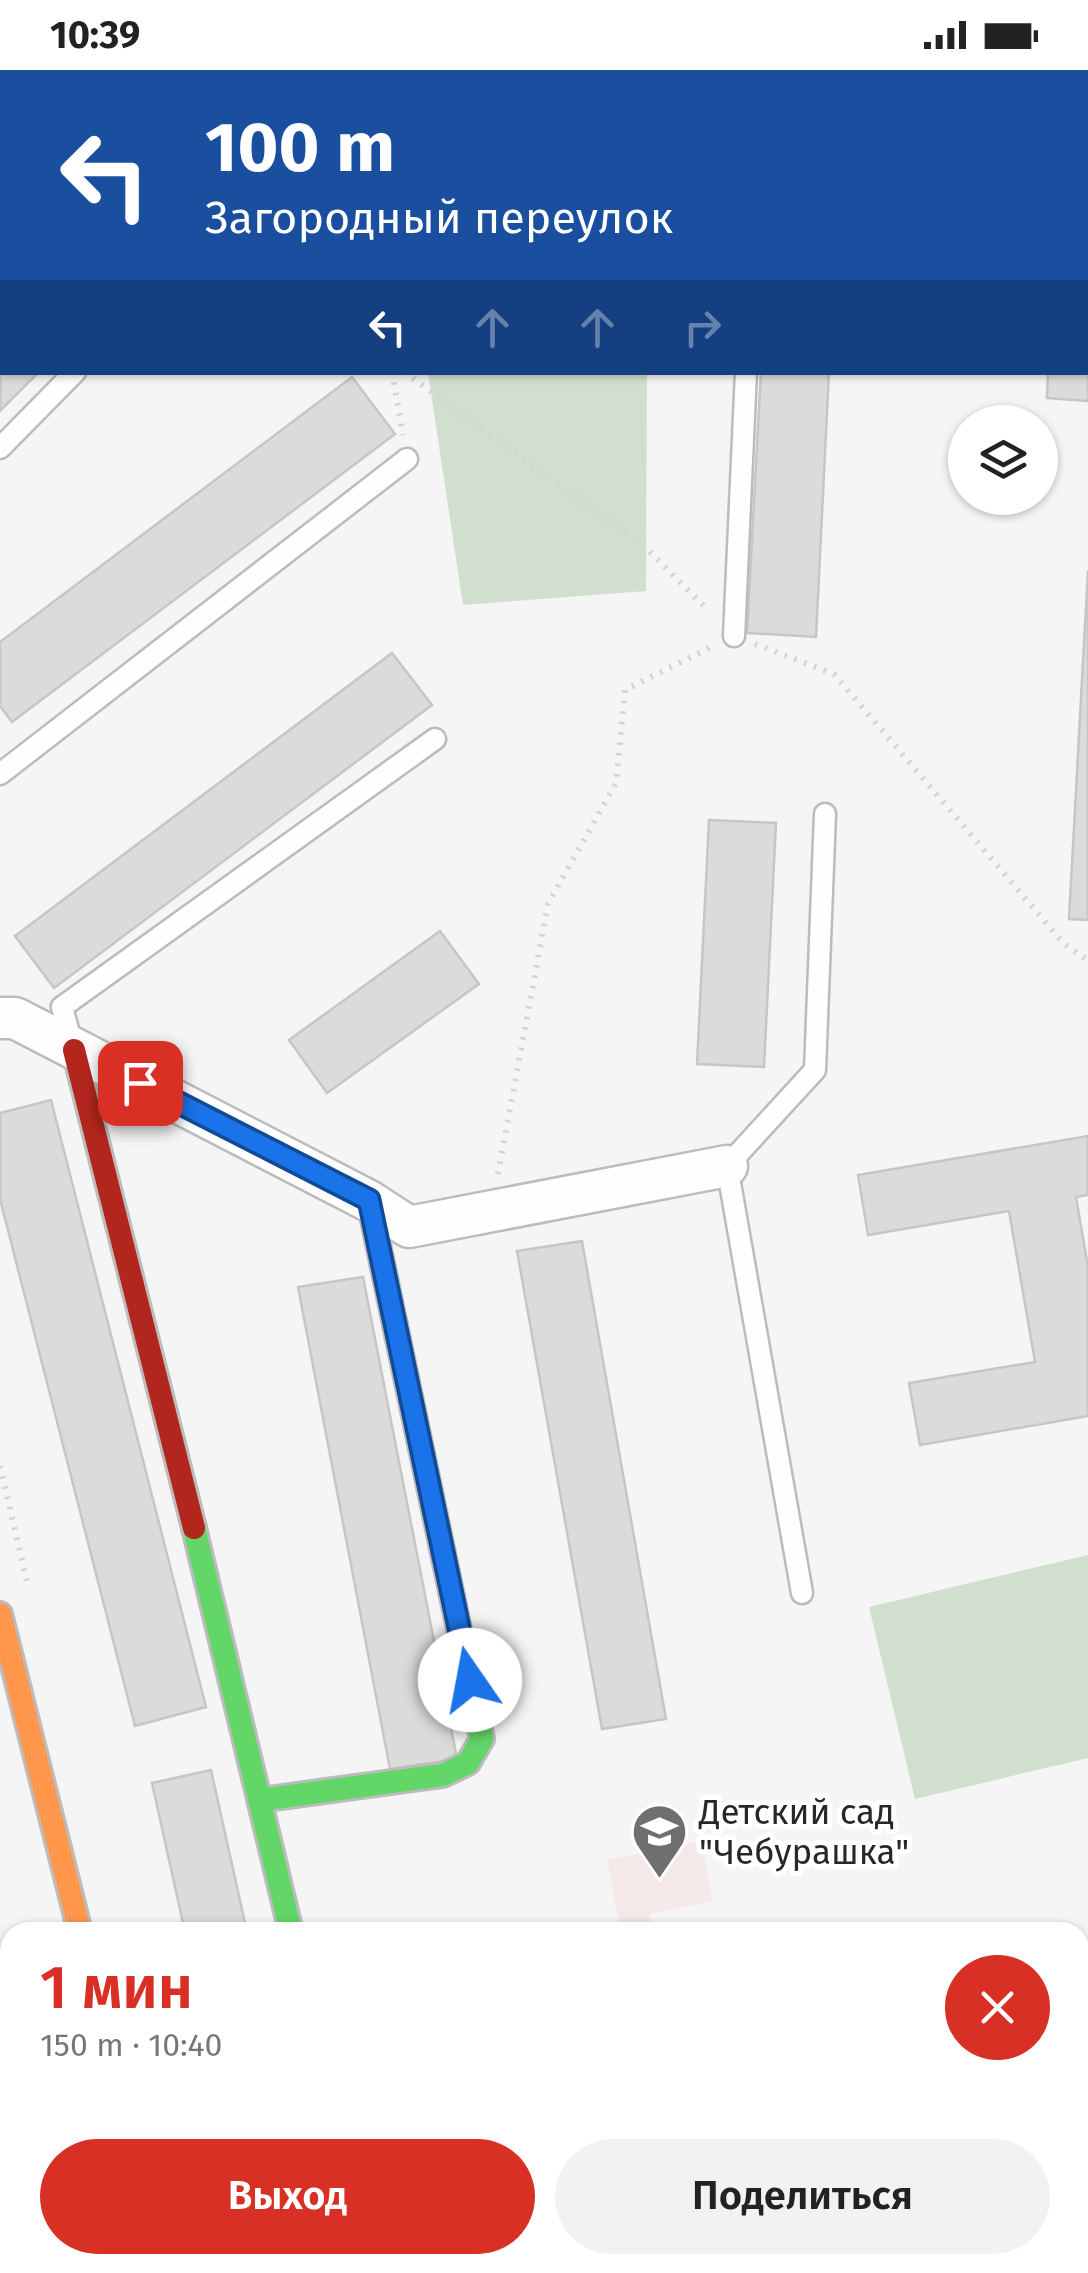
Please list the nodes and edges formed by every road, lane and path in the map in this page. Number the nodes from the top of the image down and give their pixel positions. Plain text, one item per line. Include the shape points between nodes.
1 (71, 375) edge
2 (393, 375) edge
3 (408, 375) edge
4 (746, 375) edge
5 (0, 448) edge
6 (408, 458) joint
7 (734, 636) junction
8 (434, 739) dead end
9 (0, 774) edge
10 (825, 814) dead end
11 (1088, 960) edge
12 (0, 1018) edge
13 (74, 1050) junction
14 (726, 1166) junction
15 (369, 1200) junction
16 (492, 1210) junction
17 (802, 1593) dead end
18 (0, 1614) edge
19 (7, 1676) edge
20 (260, 1800) junction
21 (77, 1922) edge
22 (290, 1922) edge

1 - 5 lane
2 - 6 path
3 - 7 path via 646,548
4 - 7 lane
6 - 9 lane
7 - 11 path via 834,674 1064,944
7 - 16 path via 624,690 616,783 548,904
8 - 13 lane via 62,1007
10 - 14 lane via 815,1070
12 - 13 street via 15,1018
13 - 15 street
13 - 20 street
14 - 16 street
14 - 17 lane
15 - 16 street via 409,1227
15 - 20 street via 482,1739 466,1768 443,1775
18 - 19 street
19 - 21 street
20 - 22 street

